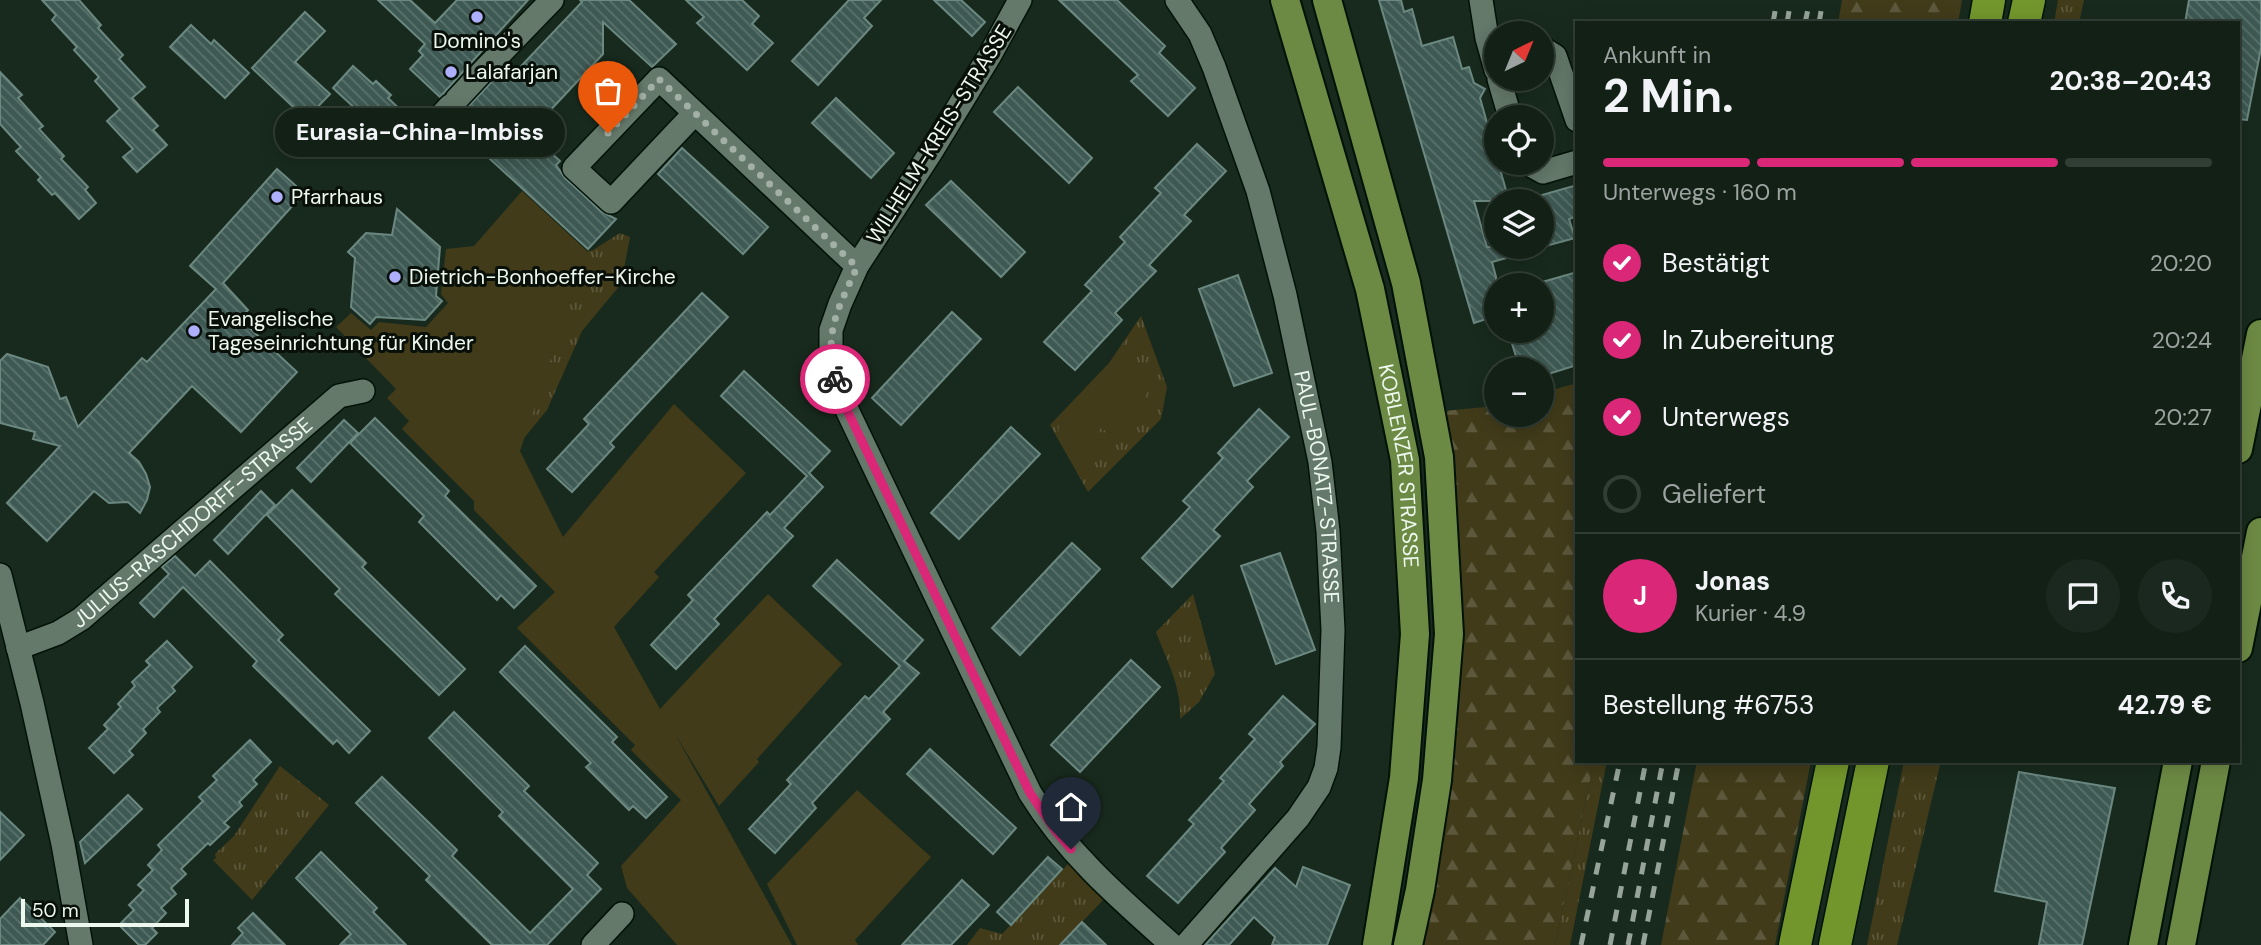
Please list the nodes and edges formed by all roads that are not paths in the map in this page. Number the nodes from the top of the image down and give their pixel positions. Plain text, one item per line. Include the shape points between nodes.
1 (552, 0) edge
2 (1020, 0) edge
3 (1177, 0) edge
4 (1285, 0) edge
5 (1327, 0) edge
6 (1481, 0) edge
7 (1989, 0) edge
8 (2029, 0) edge
9 (1487, 21) edge
10 (1985, 21) edge
11 (2024, 21) edge
12 (1554, 55) edge
13 (695, 113) junction
14 (1575, 114) edge
15 (428, 130) dead end
16 (1575, 163) edge
17 (1554, 169) edge
18 (857, 267) junction
19 (2261, 334) edge
20 (363, 391) dead end
21 (2240, 439) edge
22 (2261, 532) edge
23 (0, 575) edge
24 (2240, 638) edge
25 (18, 648) junction
26 (1833, 763) edge
27 (1873, 763) edge
28 (2178, 763) edge
29 (2216, 763) edge
30 (622, 914) dead end
31 (81, 945) edge
32 (593, 945) edge
33 (1172, 945) edge
34 (1186, 945) edge
35 (1377, 945) edge
36 (1408, 945) edge
37 (1795, 945) edge
38 (1835, 945) edge
39 (2143, 945) edge
40 (2181, 945) edge

1 - 15 street
2 - 18 street, WILHELM-KREIS-STRASSE
3 - 34 street, PAUL-BONATZ-STRASSE via 1200,34 1214,67 1258,191 1285,295 1320,462 1333,630 1329,747 1319,787 1298,818
4 - 35 main road, KOBLENZER STRASSE via 1370,289 1405,460 1415,634 1404,778
5 - 36 main road, KOBLENZER STRASSE via 1406,283 1439,457 1449,634 1437,780
6 - 9 street
7 - 10 highway
8 - 11 highway
12 - 14 street
13 - 13 street, WILHELM-KREIS-STRASSE via 659,79 575,168 611,202
13 - 18 street, WILHELM-KREIS-STRASSE
16 - 17 street
18 - 33 street, WILHELM-KREIS-STRASSE via 831,330 835,380 848,412 1043,814 1100,881
19 - 21 main road
20 - 25 street, JULIUS-RASCHDORFF-STRASSE via 339,396 81,619
22 - 24 main road
23 - 25 street
25 - 31 street
26 - 37 highway
27 - 38 highway
28 - 39 main road
29 - 40 main road
30 - 32 street

